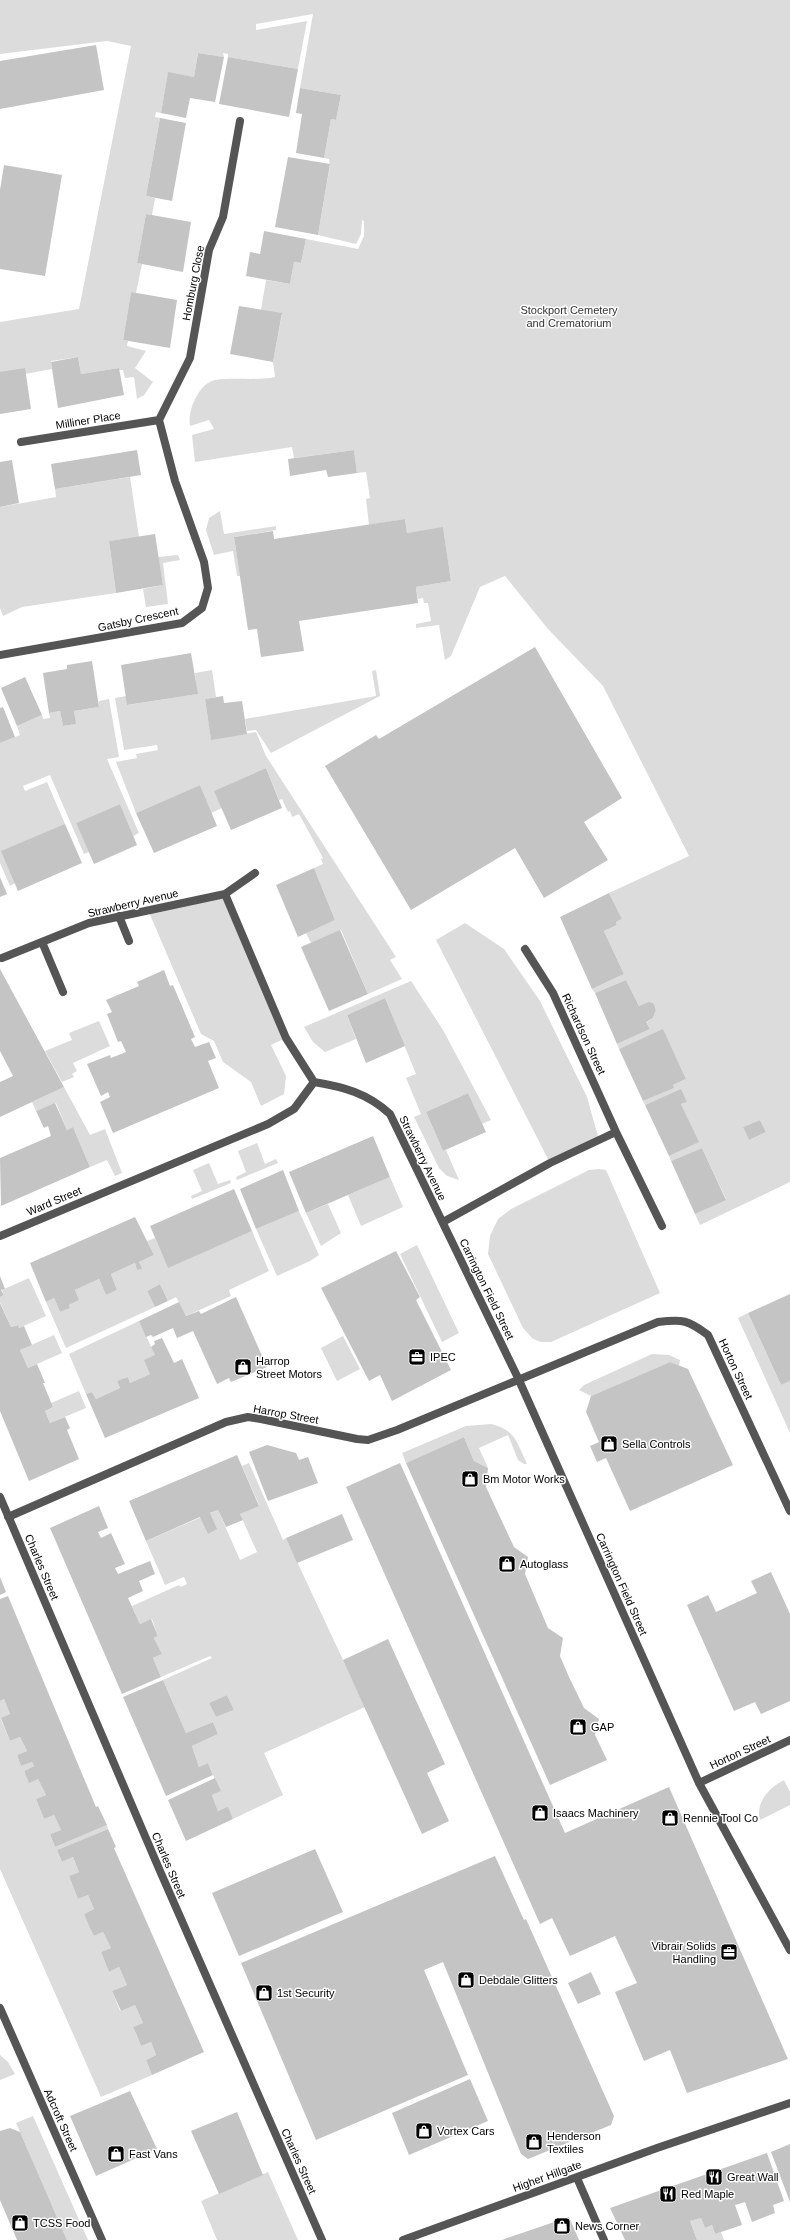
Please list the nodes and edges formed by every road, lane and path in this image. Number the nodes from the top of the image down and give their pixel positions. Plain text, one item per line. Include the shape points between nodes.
1 (240, 121) dead end
2 (159, 420) junction
3 (21, 442) dead end
4 (0, 655) edge
5 (256, 873) dead end
6 (226, 894) junction
7 (119, 916) junction
8 (129, 941) dead end
9 (42, 942) junction
10 (525, 949) dead end
11 (2, 958) dead end
12 (63, 992) dead end
13 (314, 1082) junction
14 (616, 1132) junction
15 (443, 1222) junction
16 (662, 1226) dead end
17 (0, 1236) edge
18 (518, 1378) junction
19 (0, 1497) edge
20 (790, 1511) edge
21 (8, 1517) junction
22 (790, 1740) edge
23 (699, 1783) junction
24 (790, 1950) edge
25 (0, 2010) edge
26 (790, 2103) edge
27 (577, 2178) junction
28 (408, 2239) edge
29 (102, 2240) edge
30 (322, 2240) edge
31 (604, 2240) edge

1 - 2 street, Homburg Close via 223,218 210,250 190,358
2 - 3 street, Milliner Place
2 - 4 street, Gatsby Crescent via 175,481 204,562 208,588 202,608 182,623
5 - 6 street, Strawberry Avenue
6 - 7 street, Strawberry Avenue
6 - 13 street via 286,1038
7 - 8 street
7 - 9 street, Strawberry Avenue via 90,923
9 - 11 street, Strawberry Avenue
9 - 12 street
10 - 14 street, Richardson Street via 553,993
13 - 15 street, Strawberry Avenue via 357,1091 390,1114
13 - 17 street, Ward Street via 294,1109 282,1116
14 - 15 street via 550,1163
14 - 16 street, Richardson Street
15 - 18 street, Carrington Field Street
18 - 20 street, Horton Street via 658,1322 676,1320 692,1323 708,1335
18 - 21 street, Harrop Street via 368,1440 248,1417 226,1422
18 - 23 street, Carrington Field Street
19 - 21 street, Charles Street
21 - 30 street, Charles Street
22 - 23 street, Horton Street
23 - 24 street, Carrington Field Street
25 - 29 street, Adcroft Street
26 - 27 street, Higher Hillgate
27 - 28 street, Higher Hillgate
27 - 31 street

